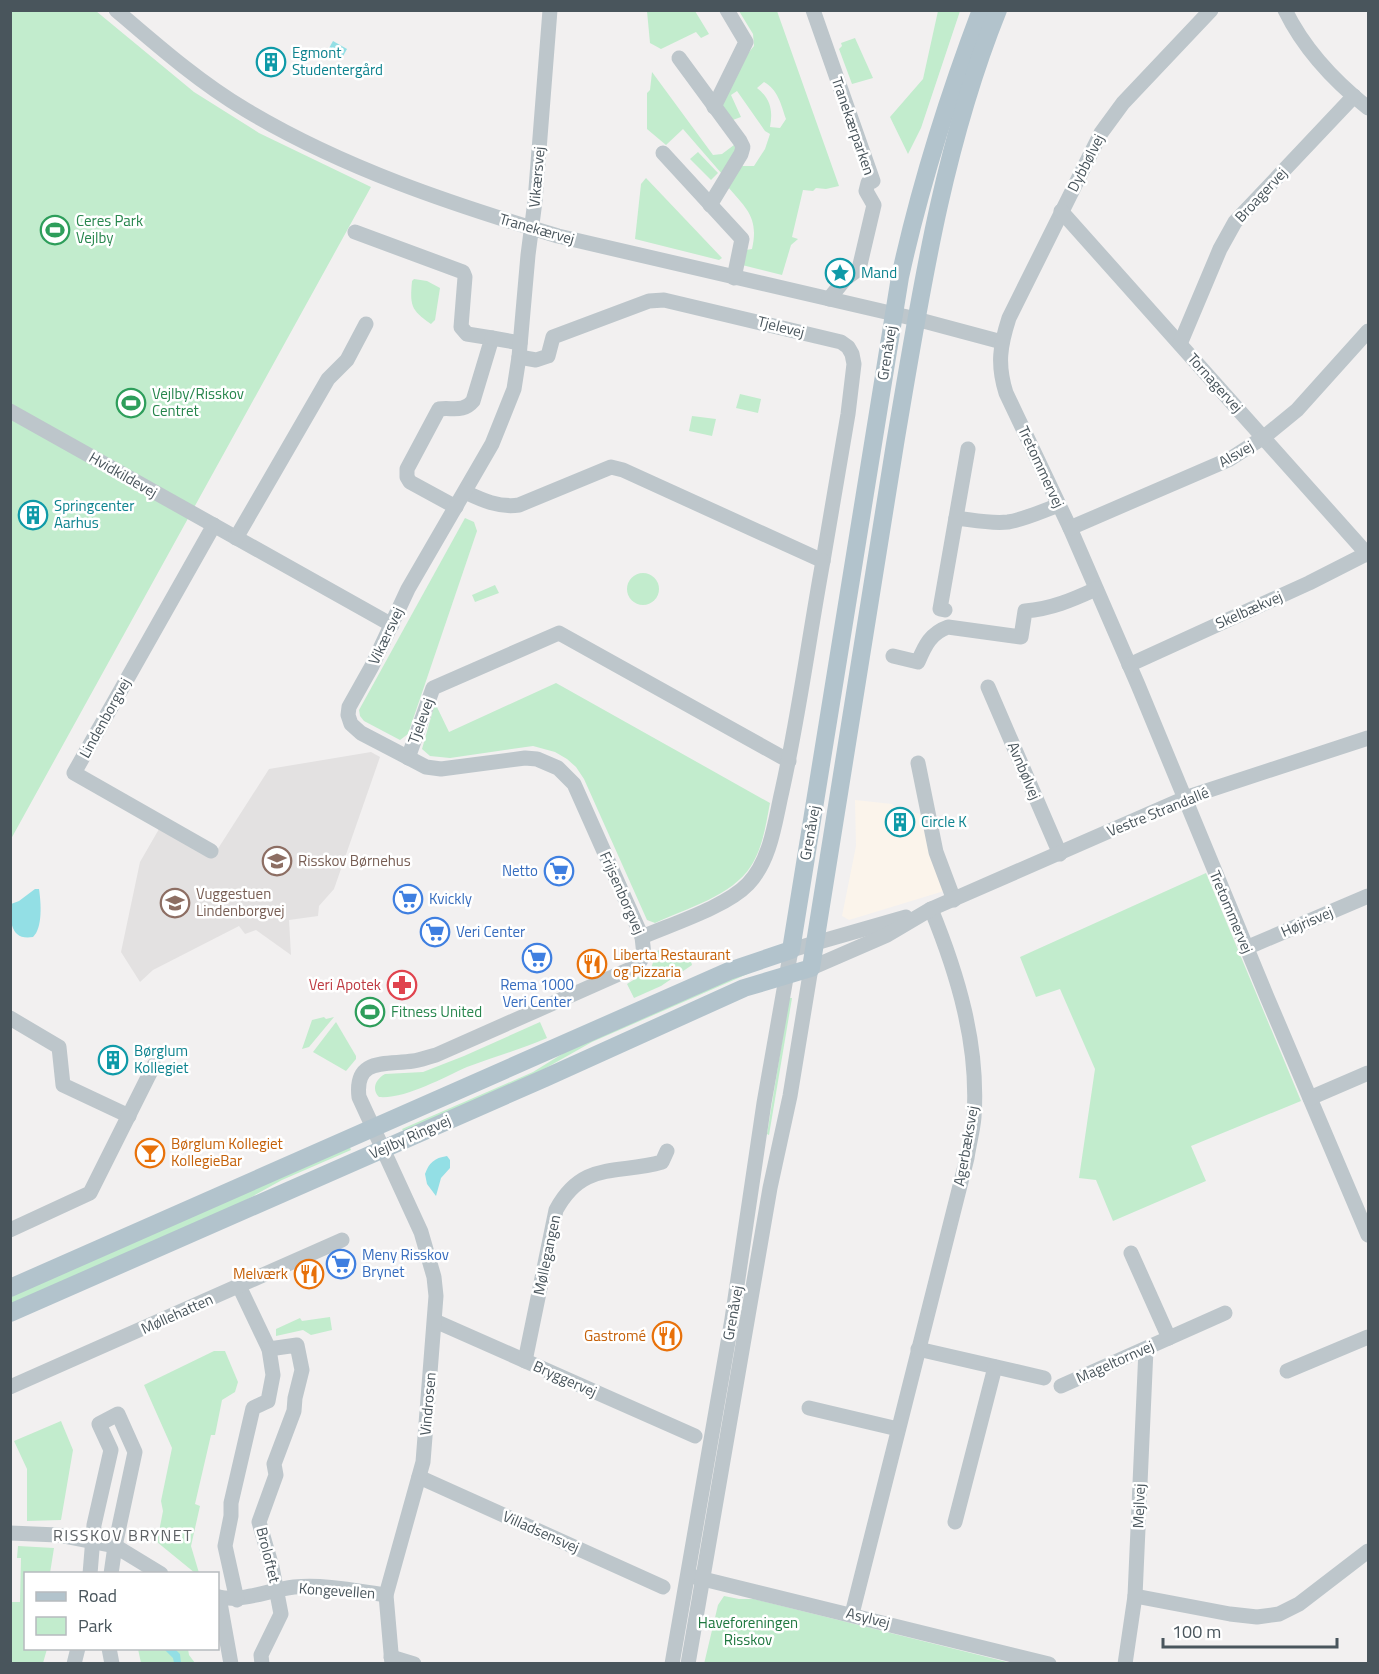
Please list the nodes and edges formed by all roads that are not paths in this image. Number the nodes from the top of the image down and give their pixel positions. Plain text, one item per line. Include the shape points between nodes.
1 (117, 10) edge
2 (550, 10) edge
3 (727, 10) edge
4 (813, 10) edge
5 (981, 10) edge
6 (998, 10) edge
7 (1211, 10) edge
8 (1285, 10) edge
9 (679, 58) dead end
10 (1354, 96) junction
11 (714, 107) junction
12 (1368, 108) edge
13 (663, 153) dead end
14 (710, 205) junction
15 (1061, 211) junction
16 (532, 228) junction
17 (355, 232) dead end
18 (734, 278) junction
19 (830, 299) junction
20 (893, 314) junction
21 (916, 319) junction
22 (366, 324) dead end
23 (1368, 331) edge
24 (492, 338) junction
25 (1002, 342) junction
26 (1180, 344) junction
27 (519, 350) junction
28 (10, 411) edge
29 (1264, 437) junction
30 (968, 449) dead end
31 (465, 492) junction
32 (1059, 505) junction
33 (456, 507) junction
34 (956, 518) junction
35 (214, 525) junction
36 (1070, 528) junction
37 (236, 538) junction
38 (1368, 554) edge
39 (823, 561) junction
40 (1096, 589) junction
41 (945, 610) dead end
42 (392, 625) junction
43 (892, 656) dead end
44 (1129, 665) junction
45 (988, 687) dead end
46 (361, 733) joint
47 (1368, 738) edge
48 (408, 758) junction
49 (789, 761) junction
50 (918, 763) dead end
51 (1185, 798) junction
52 (211, 851) dead end
53 (1060, 854) junction
54 (1368, 896) edge
55 (954, 900) junction
56 (931, 909) junction
57 (642, 937) junction
58 (815, 944) junction
59 (1246, 948) junction
60 (791, 950) junction
61 (811, 968) junction
62 (786, 975) junction
63 (10, 1017) edge
64 (154, 1065) dead end
65 (1368, 1073) edge
66 (1310, 1098) junction
67 (129, 1116) junction
68 (374, 1128) junction
69 (382, 1149) junction
70 (667, 1151) dead end
71 (1363, 1205) edge
72 (10, 1230) edge
73 (1368, 1234) edge
74 (342, 1239) dead end
75 (1131, 1253) dead end
76 (239, 1286) junction
77 (10, 1288) edge
78 (10, 1313) edge
79 (1225, 1313) dead end
80 (435, 1321) junction
81 (1368, 1337) edge
82 (1169, 1338) junction
83 (1146, 1348) junction
84 (268, 1349) junction
85 (918, 1349) junction
86 (525, 1361) junction
87 (995, 1367) junction
88 (1287, 1371) dead end
89 (1044, 1378) dead end
90 (1061, 1386) dead end
91 (10, 1387) edge
92 (268, 1401) junction
93 (809, 1408) dead end
94 (294, 1411) junction
95 (898, 1429) junction
96 (695, 1436) dead end
97 (419, 1477) junction
98 (955, 1522) dead end
99 (10, 1533) edge
100 (94, 1541) junction
101 (115, 1546) junction
102 (1368, 1551) edge
103 (90, 1572) edge
104 (111, 1572) edge
105 (158, 1572) edge
106 (686, 1576) junction
107 (703, 1579) junction
108 (663, 1587) dead end
109 (277, 1591) junction
110 (386, 1595) junction
111 (1135, 1596) junction
112 (219, 1597) edge
113 (237, 1600) junction
114 (219, 1602) edge
115 (852, 1614) junction
116 (392, 1660) edge
117 (231, 1664) edge
118 (262, 1664) edge
119 (414, 1664) edge
120 (672, 1664) edge
121 (688, 1664) edge
122 (1049, 1664) edge
123 (1125, 1664) edge

1 - 16 street, Tranekærvej via 204,82 293,137 388,179
2 - 16 street, Vikærsvej
3 - 11 street via 746,42
4 - 19 street, Tranekærparken via 873,181 867,183 866,191 874,205 859,269 845,279
5 - 20 main road, Grenåvej via 921,191
6 - 21 main road, Grenåvej via 973,80 940,196
7 - 15 street, Dybbølvej via 1106,125
8 - 10 street via 1316,59
9 - 11 street
10 - 12 street
10 - 26 street, Broagervej via 1235,222
11 - 14 street via 743,147
13 - 14 street
14 - 18 street via 742,239
15 - 25 street, Dybbølvej via 1009,318
15 - 26 street, Tornagervej
16 - 18 street, Tranekærvej
16 - 27 street, Vikærsvej
17 - 24 street via 464,272 461,327 468,334
18 - 19 street, Tranekærvej
19 - 20 street, Tranekærvej
20 - 21 street, Tranekærvej
20 - 60 main road, Grenåvej
21 - 25 street, Tranekærvej
21 - 58 main road, Grenåvej
22 - 37 street via 347,360 328,379
23 - 29 street, Alsvej via 1297,410
24 - 27 street
24 - 33 street via 473,401 460,410 439,409 407,469 410,482
25 - 32 street, Tretommervej via 1001,376 1006,393
26 - 29 street, Tornagervej
27 - 31 street, Vikærsvej via 505,414
27 - 39 street, Tjelevej via 536,360 548,356 553,337 649,301 664,300 841,342 848,347 854,364
28 - 35 street, Hvidkildevej
29 - 36 street, Alsvej via 1230,459
29 - 38 street, Tornagervej
30 - 34 street
31 - 33 street, Vikærsvej
31 - 39 street via 506,507 519,506 611,467
32 - 34 street via 1008,522
32 - 36 street, Tretommervej
33 - 42 street, Vikærsvej via 408,589
34 - 41 street via 940,609
35 - 37 street, Hvidkildevej
35 - 52 street, Lindenborgvej via 74,773
36 - 40 street, Tretommervej
37 - 42 street, Hvidkildevej
38 - 44 street, Skelbækvej
39 - 49 street, Tjelevej
40 - 43 street via 1046,609 1025,611 1021,637 948,627 930,638 918,662
40 - 44 street, Tretommervej
42 - 46 street, Vikærsvej via 349,706 350,721
44 - 51 street, Tretommervej
45 - 53 street, Avnbølvej
46 - 48 street, Frijsenborgvej
47 - 51 street, Vestre Strandallé
48 - 49 street, Tjelevej via 433,688 559,633
48 - 57 street, Frijsenborgvej via 441,769 525,758 558,768 574,784
49 - 57 street, Tjelevej via 769,845 748,884 730,897
50 - 55 street via 936,852
51 - 53 street, Vestre Strandallé
51 - 59 street, Tretommervej
53 - 55 street, Vestre Strandallé
54 - 59 street, Højrisvej
55 - 56 street, Vestre Strandallé
56 - 58 street, Vestre Strandallé
56 - 61 street, Vestre Strandallé via 886,935
56 - 85 street, Agerbæksvej via 958,982 971,1045 974,1119
57 - 68 street, Frijsenborgvej via 644,955 637,966 436,1055 368,1068 358,1088
58 - 60 street, Vestre Strandallé
58 - 61 main road, Grenåvej
59 - 66 street, Tretommervej
60 - 62 street, Grenåvej
60 - 68 main road, Vejlby Ringvej via 729,971
61 - 62 main road, Vejlby Ringvej
61 - 107 street, Grenåvej
62 - 69 main road, Vejlby Ringvej via 744,988
62 - 106 street, Grenåvej via 737,1288
63 - 67 street via 59,1047 63,1085
64 - 67 street
65 - 66 street
66 - 71 street, Tretommervej
67 - 72 street via 90,1193
68 - 69 street, Frijsenborgvej
68 - 77 main road, Vejlby Ringvej
69 - 78 main road, Vejlby Ringvej
69 - 80 street, Vindrosen via 429,1255 436,1296
70 - 86 street, Møllegangen via 662,1162 595,1174 578,1181 564,1196 556,1210
71 - 73 street, Tretommervej
74 - 76 street, Møllehatten
75 - 82 street, Mageltornvej
76 - 84 street
76 - 91 street, Møllehatten
79 - 82 street, Mageltornvej
80 - 86 street, Bryggervej
80 - 97 street, Vindrosen
81 - 88 street
82 - 83 street, Mageltornvej
83 - 90 street, Mageltornvej
83 - 111 street, Mejlvej
84 - 92 street via 273,1375
84 - 94 street, Broloftet via 297,1345 302,1370
85 - 87 street
85 - 95 street, Agerbæksvej
86 - 96 street, Bryggervej
87 - 89 street
87 - 98 street
92 - 94 street
92 - 113 street via 253,1408 231,1503 225,1546
93 - 95 street
94 - 109 street, Broloftet via 274,1464 276,1475 259,1522
95 - 115 street, Agerbæksvej
97 - 108 street, Villadsensvej
97 - 110 street, Vindrosen
99 - 100 street
100 - 101 street
100 - 101 street via 111,1450 99,1424 117,1414 135,1452
100 - 103 street
101 - 104 street
101 - 105 street
102 - 111 street via 1299,1604 1279,1614 1230,1614
106 - 107 street, Asylvej
106 - 120 street, Grenåvej
107 - 115 street, Asylvej
107 - 121 street, Grenåvej
109 - 110 street, Kongevellen via 309,1586
109 - 113 street, Kongevellen
109 - 118 street, Broloftet via 281,1614 261,1655
110 - 116 street, Vindrosen
111 - 123 street, Mejlvej
112 - 113 street, Kongevellen
114 - 117 street
115 - 122 street, Asylvej
116 - 119 street

